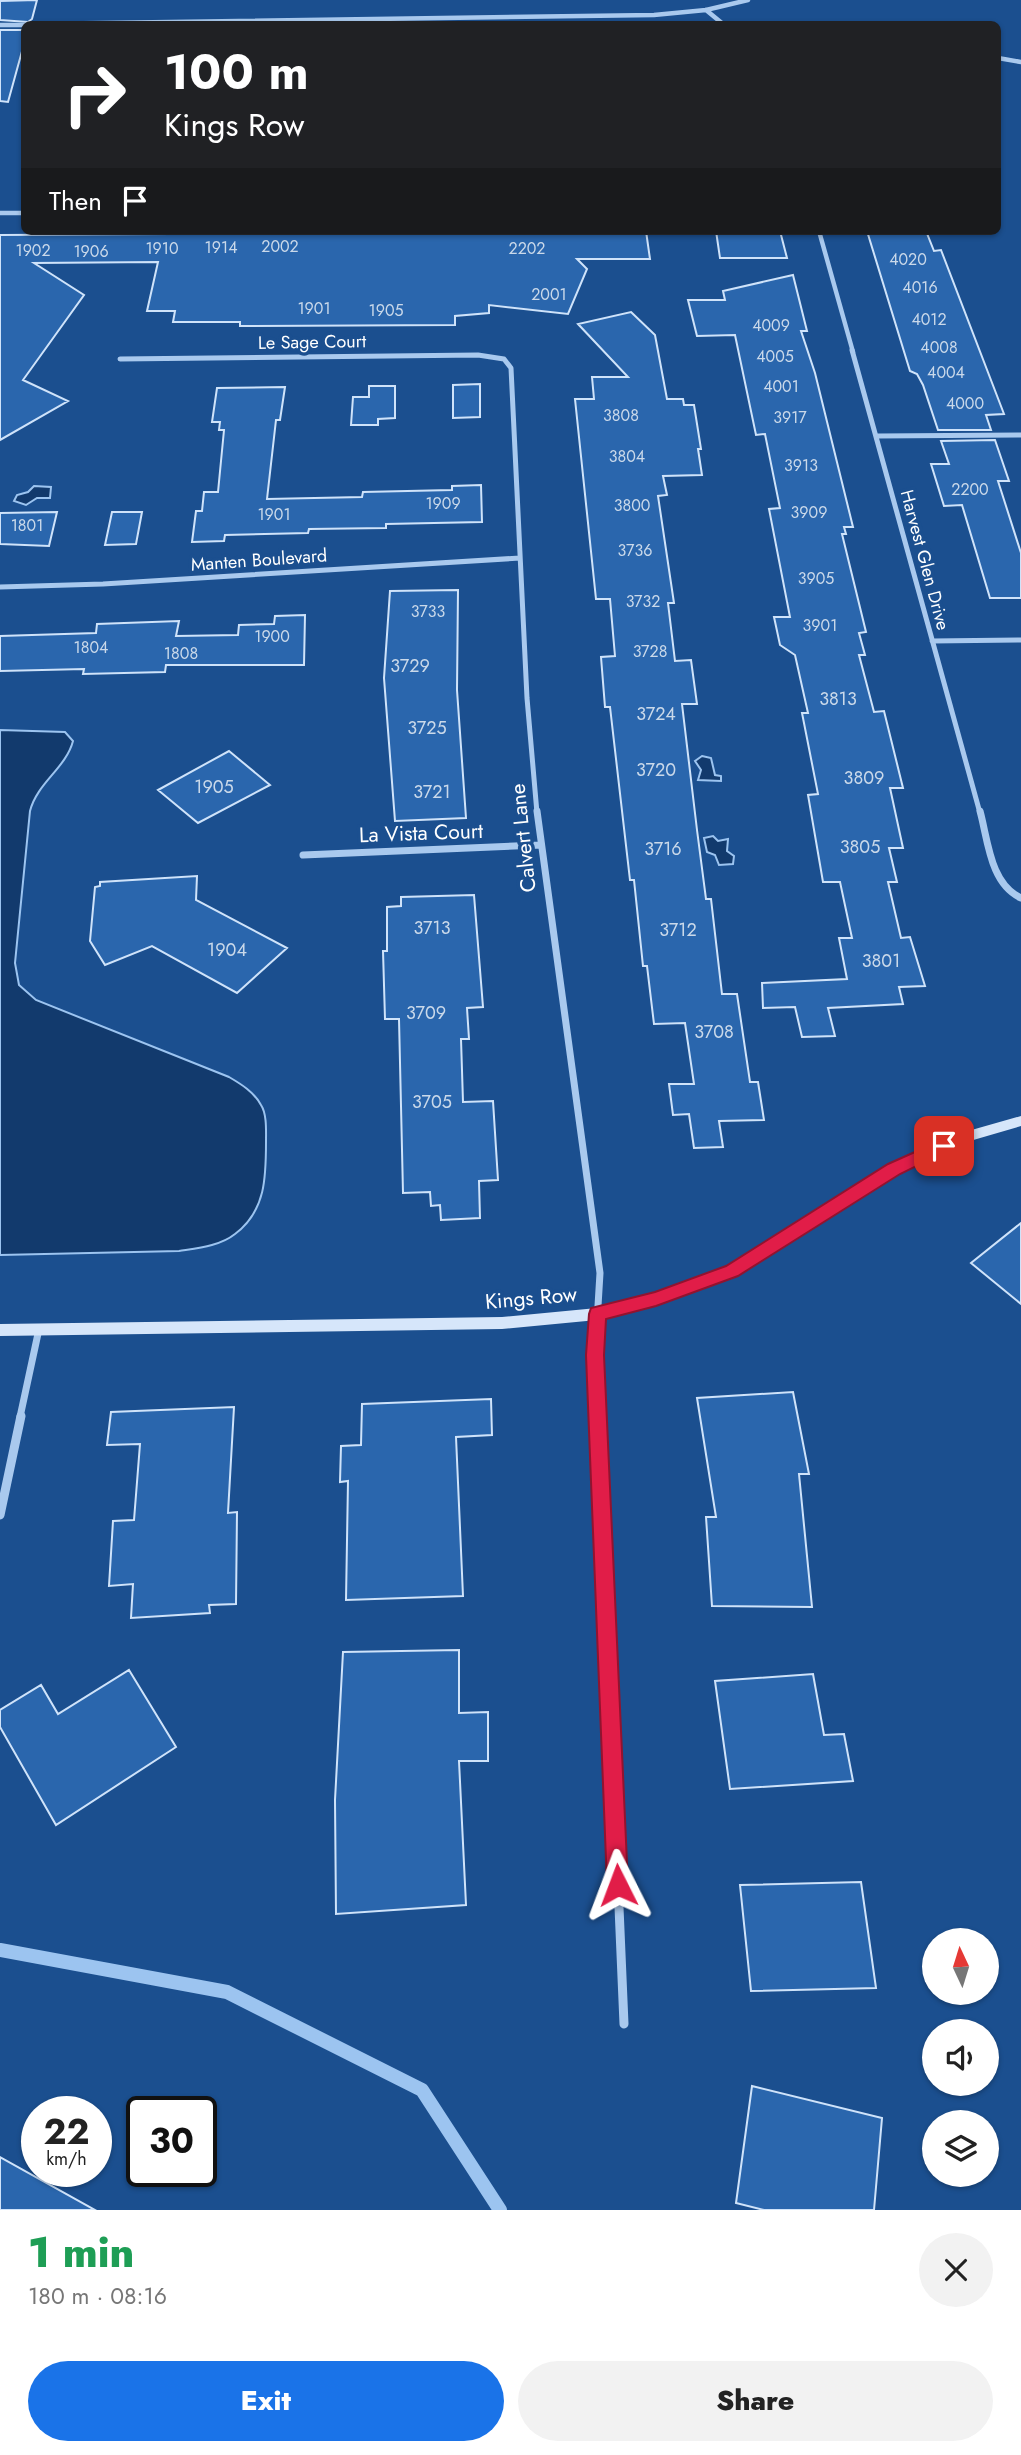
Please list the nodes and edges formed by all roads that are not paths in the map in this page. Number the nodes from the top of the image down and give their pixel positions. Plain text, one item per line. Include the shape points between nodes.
1 (748, 0) edge
2 (706, 10) junction
3 (353, 21) edge
4 (719, 21) edge
5 (0, 25) edge
6 (21, 25) edge
7 (1001, 59) edge
8 (1021, 62) edge
9 (0, 213) edge
10 (21, 213) edge
11 (820, 235) edge
12 (120, 359) dead end
13 (504, 359) joint
14 (1021, 435) edge
15 (878, 436) junction
16 (520, 558) junction
17 (0, 587) edge
18 (1021, 640) edge
19 (932, 641) junction
20 (540, 845) junction
21 (303, 855) dead end
22 (1021, 898) edge
23 (1021, 1121) edge
24 (597, 1314) junction
25 (39, 1329) junction
26 (0, 1330) edge
27 (0, 1515) edge
28 (624, 2024) dead end

1 - 2 street
2 - 3 street
2 - 4 street
5 - 6 street
7 - 8 street
9 - 10 street
11 - 15 street, Harvest Glen Drive
12 - 13 street, Le Sage Court via 461,354
13 - 16 street, Calvert Lane via 511,369
14 - 15 street
15 - 19 street, Harvest Glen Drive
16 - 17 street, Manten Boulevard
16 - 20 street, Calvert Lane
18 - 19 street
19 - 22 street, Harvest Glen Drive via 996,870 1009,893
20 - 21 street, La Vista Court
20 - 24 street, Calvert Lane via 600,1273
23 - 24 street, Kings Row via 959,1139 908,1162 732,1271 656,1299
24 - 25 street, Kings Row via 502,1324
24 - 28 street, Calvert Lane via 595,1355
25 - 26 street, Kings Row
25 - 27 street

